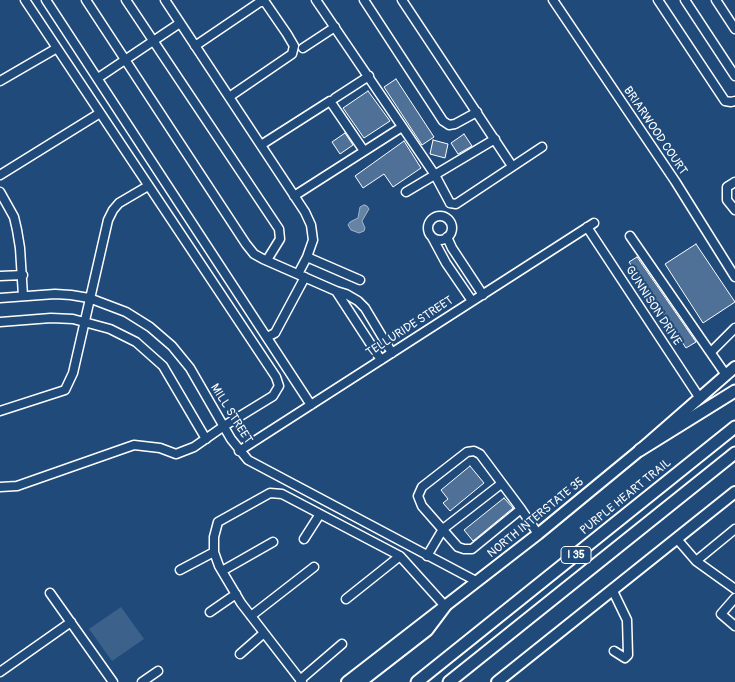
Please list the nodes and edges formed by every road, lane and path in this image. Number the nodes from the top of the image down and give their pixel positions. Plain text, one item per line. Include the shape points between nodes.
1 (25, 0) edge
2 (46, 0) edge
3 (86, 0) edge
4 (126, 0) edge
5 (164, 0) edge
6 (316, 0) edge
7 (364, 0) edge
8 (402, 0) edge
9 (553, 0) edge
10 (658, 0) edge
11 (685, 0) edge
12 (716, 0) edge
13 (180, 23) junction
14 (335, 27) junction
15 (735, 29) edge
16 (154, 41) junction
17 (195, 46) junction
18 (57, 48) junction
19 (303, 48) dead end
20 (125, 60) junction
21 (369, 76) junction
22 (735, 76) edge
23 (98, 78) junction
24 (0, 81) edge
25 (229, 97) junction
26 (335, 98) dead end
27 (735, 101) edge
28 (477, 112) junction
29 (100, 113) junction
30 (402, 127) junction
31 (495, 140) junction
32 (261, 145) junction
33 (542, 147) dead end
34 (364, 151) junction
35 (512, 166) junction
36 (0, 175) edge
37 (436, 175) junction
38 (735, 182) edge
39 (148, 186) junction
40 (0, 192) edge
41 (406, 192) dead end
42 (294, 196) junction
43 (450, 203) junction
44 (735, 210) edge
45 (442, 216) junction
46 (591, 225) joint
47 (630, 236) dead end
48 (432, 237) junction
49 (447, 237) junction
50 (307, 257) junction
51 (267, 260) junction
52 (461, 261) junction
53 (450, 268) junction
54 (23, 275) junction
55 (0, 276) edge
56 (302, 276) junction
57 (735, 276) edge
58 (360, 280) dead end
59 (336, 291) junction
60 (483, 294) junction
61 (23, 296) junction
62 (0, 298) edge
63 (89, 298) junction
64 (472, 301) junction
65 (371, 318) junction
66 (84, 321) junction
67 (0, 322) edge
68 (359, 325) junction
69 (735, 328) edge
70 (267, 337) junction
71 (710, 352) junction
72 (392, 353) junction
73 (381, 360) junction
74 (735, 367) edge
75 (726, 375) junction
76 (735, 391) edge
77 (700, 397) junction
78 (311, 405) junction
79 (0, 411) edge
80 (224, 426) junction
81 (735, 427) edge
82 (206, 439) junction
83 (640, 450) junction
84 (239, 451) junction
85 (735, 453) edge
86 (501, 484) junction
87 (0, 487) edge
88 (735, 492) edge
89 (521, 509) junction
90 (320, 514) junction
91 (443, 529) junction
92 (735, 529) edge
93 (538, 534) junction
94 (304, 539) dead end
95 (677, 539) junction
96 (273, 542) dead end
97 (214, 552) junction
98 (400, 556) junction
99 (428, 556) junction
100 (696, 561) junction
101 (314, 567) dead end
102 (180, 570) dead end
103 (222, 571) junction
104 (476, 581) junction
105 (612, 589) junction
106 (735, 589) edge
107 (50, 593) dead end
108 (236, 594) junction
109 (735, 598) edge
110 (346, 599) dead end
111 (445, 606) junction
112 (210, 612) dead end
113 (251, 616) junction
114 (71, 622) junction
115 (735, 626) edge
116 (264, 633) junction
117 (342, 644) dead end
118 (614, 651) dead end
119 (240, 654) dead end
120 (158, 671) dead end
121 (0, 672) edge
122 (301, 681) edge
123 (113, 682) edge
124 (142, 682) edge
125 (347, 682) edge
126 (360, 682) edge
127 (417, 682) edge
128 (449, 682) edge
129 (497, 682) edge

1 - 18 street
2 - 23 street
3 - 20 street
4 - 16 street
5 - 13 street
6 - 14 street
7 - 28 street via 443,121 455,124
8 - 28 street
9 - 57 street, BRIARWOOD COURT
10 - 27 street via 725,101
11 - 22 street
12 - 15 street
13 - 16 street
13 - 17 street
14 - 19 street
14 - 21 street
16 - 20 street
16 - 51 street via 279,230 280,239
17 - 25 street
17 - 25 street via 260,2 266,2 294,46 292,54
18 - 24 street
18 - 29 street
20 - 23 street
20 - 51 street via 246,244 254,254
21 - 26 street
21 - 30 street
23 - 70 street
25 - 32 street
28 - 31 street
29 - 36 street
29 - 39 street
30 - 34 street
30 - 37 street
31 - 35 street
31 - 37 street
32 - 34 street via 330,101
32 - 42 street
33 - 35 street
34 - 42 street
35 - 43 street via 456,204
37 - 41 street
37 - 43 street
38 - 44 street via 727,186 727,200
39 - 63 street via 113,210
39 - 80 street via 278,381 278,390 273,396
40 - 54 street via 14,217
42 - 50 street via 311,225 314,240
43 - 45 street
45 - 48 street via 430,221 428,229
45 - 49 street via 452,225
46 - 60 street, TELLURIDE STREET
46 - 77 street, GUNNISON DRIVE
47 - 71 street
48 - 49 street via 440,240
48 - 53 street
49 - 52 street
50 - 56 street
50 - 58 street
51 - 56 street
52 - 53 street
52 - 60 street
53 - 64 street
54 - 55 street
54 - 61 street
56 - 59 street
56 - 70 street via 275,333
59 - 65 street via 358,300
59 - 68 street
60 - 64 street, TELLURIDE STREET
61 - 62 street, MILL STREET
61 - 63 street, MILL STREET via 55,294
63 - 66 street
63 - 80 street, MILL STREET via 126,312 172,346 190,368
64 - 72 street, TELLURIDE STREET
65 - 68 street
65 - 72 street
66 - 67 street via 51,318
66 - 79 street via 73,373 65,390
66 - 82 street via 110,328 136,342 163,366
68 - 73 street
69 - 71 street
70 - 78 street
71 - 75 street
72 - 73 street, TELLURIDE STREET
73 - 78 street, TELLURIDE STREET
74 - 75 main road, NORTH INTERSTATE 35
75 - 77 main road, NORTH INTERSTATE 35
76 - 83 highway
77 - 83 main road, NORTH INTERSTATE 35
78 - 84 street, TELLURIDE STREET
80 - 82 street
80 - 84 street, MILL STREET
81 - 127 highway, PURPLE HEART TRAIL / I 35
82 - 87 street via 176,454 160,448 134,445 17,486
83 - 93 main road, NORTH INTERSTATE 35
84 - 99 street, MILL STREET via 260,467
85 - 128 highway, I 35
86 - 89 street
86 - 91 street
86 - 91 street via 480,454 467,452 422,487 418,496 422,506
88 - 95 main road
89 - 91 street via 472,549 458,547
89 - 93 street
90 - 94 street
90 - 97 street via 282,494 270,493 218,522
90 - 98 street
91 - 99 street
92 - 100 street
93 - 104 main road, NORTH INTERSTATE 35
95 - 100 street
95 - 105 main road
96 - 103 street
97 - 102 street
97 - 103 street
98 - 110 street
98 - 111 street
99 - 104 street, MILL STREET
100 - 106 street
101 - 113 street
103 - 108 street
104 - 111 main road, NORTH INTERSTATE 35
105 - 118 street via 627,620 628,655 624,658
105 - 129 main road
107 - 114 street
108 - 112 street
108 - 113 street
109 - 115 street via 721,614
111 - 125 main road, NORTH INTERSTATE 35
111 - 126 highway via 427,630
113 - 116 street
114 - 121 street
114 - 123 street
116 - 119 street
116 - 122 street
117 - 122 street
120 - 124 street

